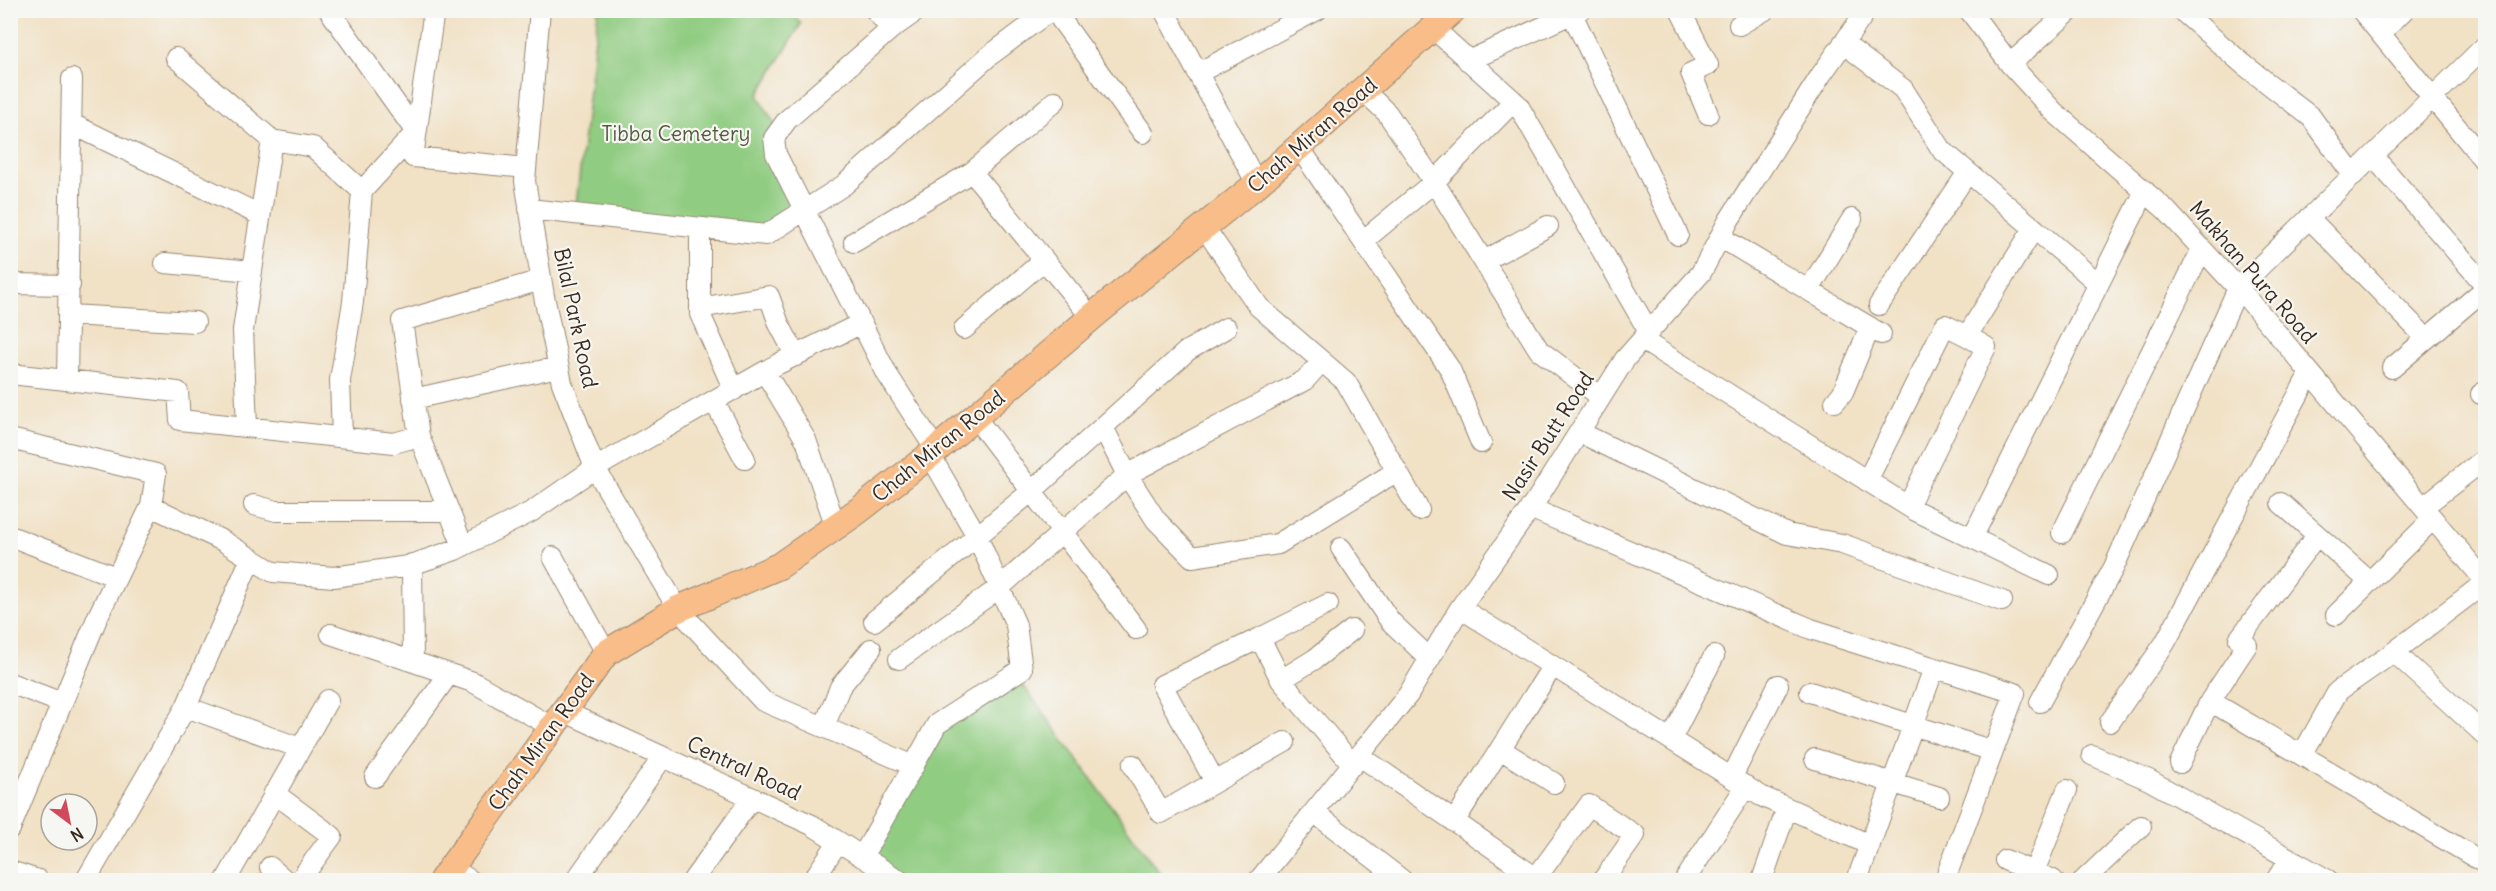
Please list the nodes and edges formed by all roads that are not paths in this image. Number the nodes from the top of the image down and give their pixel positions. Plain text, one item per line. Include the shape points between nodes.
1 (434, 10) edge
2 (540, 10) edge
3 (875, 10) edge
4 (918, 10) edge
5 (1052, 10) edge
6 (1164, 10) edge
7 (1453, 10) edge
8 (1680, 10) edge
9 (1765, 10) edge
10 (1969, 10) edge
11 (2071, 10) edge
12 (2181, 10) edge
13 (2361, 10) edge
14 (2404, 10) edge
15 (333, 12) edge
16 (1310, 12) edge
17 (1576, 12) edge
18 (1856, 15) edge
19 (1739, 25) dead end
20 (1433, 28) junction
21 (891, 29) junction
22 (2380, 33) junction
23 (1843, 43) junction
24 (2486, 45) edge
25 (176, 58) dead end
26 (1468, 61) junction
27 (2010, 64) junction
28 (1198, 73) junction
29 (72, 79) dead end
30 (1363, 90) junction
31 (2433, 96) junction
32 (1055, 101) dead end
33 (1514, 101) junction
34 (1708, 114) dead end
35 (72, 124) junction
36 (416, 132) junction
37 (1143, 133) dead end
38 (272, 140) junction
39 (1299, 147) junction
40 (2373, 156) junction
41 (2486, 163) edge
42 (526, 168) junction
43 (972, 172) junction
44 (1968, 172) junction
45 (2353, 175) junction
46 (1434, 182) junction
47 (1257, 184) junction
48 (362, 191) junction
49 (2145, 191) junction
50 (529, 208) junction
51 (805, 211) junction
52 (260, 215) junction
53 (2309, 218) junction
54 (1852, 219) dead end
55 (1204, 226) junction
56 (1548, 226) dead end
57 (700, 228) junction
58 (2034, 228) junction
59 (1678, 235) dead end
60 (1720, 237) junction
61 (854, 242) dead end
62 (1363, 242) junction
63 (2202, 249) junction
64 (1044, 260) junction
65 (1484, 261) junction
66 (165, 263) dead end
67 (252, 271) junction
68 (541, 280) junction
69 (2098, 283) junction
70 (10, 284) edge
71 (70, 285) junction
72 (2486, 287) edge
73 (2238, 288) junction
74 (1809, 290) junction
75 (1880, 304) dead end
76 (700, 308) junction
77 (69, 315) junction
78 (1091, 317) junction
79 (195, 322) dead end
80 (862, 323) junction
81 (1226, 328) dead end
82 (964, 329) dead end
83 (1645, 336) junction
84 (1967, 336) junction
85 (2426, 338) junction
86 (796, 356) junction
87 (1322, 361) junction
88 (558, 367) junction
89 (2392, 368) dead end
90 (765, 372) junction
91 (2310, 373) junction
92 (10, 374) edge
93 (67, 380) junction
94 (734, 390) junction
95 (1601, 397) junction
96 (413, 399) junction
97 (714, 401) junction
98 (1835, 402) dead end
99 (975, 417) junction
100 (247, 427) junction
101 (1103, 428) junction
102 (1579, 432) junction
103 (419, 436) junction
104 (342, 437) junction
105 (10, 439) edge
106 (1481, 443) dead end
107 (933, 452) junction
108 (745, 459) dead end
109 (2484, 462) edge
110 (595, 468) junction
111 (1397, 471) junction
112 (1127, 475) junction
113 (1868, 481) junction
114 (1032, 491) junction
115 (2281, 502) dead end
116 (254, 505) dead end
117 (151, 506) junction
118 (1908, 506) junction
119 (1530, 508) junction
120 (1419, 510) dead end
121 (449, 511) junction
122 (2428, 513) junction
123 (836, 526) junction
124 (1063, 530) junction
125 (2062, 533) dead end
126 (2317, 535) junction
127 (10, 536) edge
128 (977, 536) junction
129 (1972, 538) junction
130 (463, 546) junction
131 (1341, 548) dead end
132 (553, 557) dead end
133 (251, 558) junction
134 (412, 564) junction
135 (2049, 575) dead end
136 (117, 577) junction
137 (2370, 582) junction
138 (2485, 582) edge
139 (999, 588) junction
140 (2002, 601) dead end
141 (1328, 604) dead end
142 (678, 609) junction
143 (1460, 609) junction
144 (2336, 615) dead end
145 (874, 621) dead end
146 (1136, 629) dead end
147 (1352, 630) dead end
148 (331, 634) dead end
149 (1260, 638) junction
150 (871, 649) dead end
151 (2394, 652) junction
152 (606, 653) junction
153 (1714, 656) dead end
154 (899, 659) dead end
155 (1430, 659) junction
156 (412, 662) junction
157 (1552, 667) junction
158 (1934, 668) junction
159 (449, 674) junction
160 (1281, 680) junction
161 (10, 683) edge
162 (1778, 685) dead end
163 (1810, 692) dead end
164 (328, 700) dead end
165 (2211, 701) junction
166 (2040, 702) dead end
167 (62, 703) junction
168 (186, 707) junction
169 (557, 719) junction
170 (2110, 722) dead end
171 (1913, 725) junction
172 (824, 727) junction
173 (2486, 736) edge
174 (1671, 739) junction
175 (1285, 742) dead end
176 (300, 748) junction
177 (1500, 749) junction
178 (1993, 751) junction
179 (2092, 754) dead end
180 (2302, 755) junction
181 (663, 757) junction
182 (1815, 759) dead end
183 (1356, 760) junction
184 (2180, 763) dead end
185 (1133, 765) dead end
186 (914, 766) junction
187 (375, 777) dead end
188 (1215, 782) junction
189 (1739, 782) junction
190 (1554, 783) dead end
191 (1892, 783) junction
192 (2067, 790) dead end
193 (274, 793) junction
194 (1939, 797) dead end
195 (752, 798) junction
196 (1787, 808) junction
197 (1315, 813) junction
198 (1454, 822) junction
199 (2141, 826) dead end
200 (10, 829) edge
201 (838, 842) junction
202 (1870, 845) junction
203 (862, 857) junction
204 (2290, 859) junction
205 (2006, 860) dead end
206 (2486, 864) edge
207 (270, 867) dead end
208 (10, 871) edge
209 (2034, 872) junction
210 (1947, 874) dead end
211 (454, 876) edge
212 (1538, 879) edge
213 (38, 880) edge
214 (86, 880) edge
215 (226, 880) edge
216 (285, 880) edge
217 (300, 880) edge
218 (576, 880) edge
219 (693, 880) edge
220 (813, 880) edge
221 (899, 880) edge
222 (1259, 880) edge
223 (1400, 880) edge
224 (1603, 880) edge
225 (1685, 880) edge
226 (1762, 880) edge
227 (1857, 880) edge
228 (2053, 880) edge
229 (2084, 880) edge
230 (2276, 880) edge
231 (2328, 880) edge

1 - 36 street
2 - 42 street, Bilal Park Road
3 - 21 street
4 - 21 street
5 - 37 street
5 - 51 street via 989,56 844,185
6 - 28 street
7 - 20 main road, Chah Miran Road
8 - 34 street via 1708,65 1691,73
9 - 19 street
10 - 27 street, Makhan Pura Road
11 - 27 street
12 - 45 street via 2311,117
13 - 22 street
14 - 22 street
15 - 36 street
16 - 28 street
17 - 26 street
17 - 59 street
18 - 23 street, Nasir Butt Road
20 - 26 street
20 - 30 main road, Chah Miran Road
21 - 51 street via 787,120 774,138 776,154
22 - 31 street
23 - 44 street via 1903,89 1942,150
23 - 60 street, Nasir Butt Road
24 - 31 street
25 - 38 street
26 - 33 street
27 - 49 street, Makhan Pura Road via 2053,111
28 - 47 street
29 - 35 street
30 - 39 main road, Chah Miran Road
30 - 46 street via 1387,113
31 - 40 street
31 - 41 street
32 - 43 street
33 - 46 street
33 - 83 street
35 - 52 street
35 - 71 street
36 - 42 street via 413,156
36 - 48 street
38 - 48 street via 313,147
38 - 52 street
39 - 47 main road, Chah Miran Road
39 - 62 street
40 - 45 street
40 - 72 street
42 - 50 street, Bilal Park Road
43 - 61 street
43 - 64 street
44 - 58 street
44 - 75 street
45 - 53 street
46 - 62 street
46 - 65 street
47 - 55 main road, Chah Miran Road
48 - 104 street via 340,380
49 - 63 street, Makhan Pura Road
49 - 69 street
50 - 57 street
50 - 68 street, Bilal Park Road
51 - 57 street via 766,235
51 - 80 street
52 - 67 street
53 - 73 street
53 - 85 street
54 - 74 street
55 - 78 main road, Chah Miran Road
55 - 87 street via 1259,307
56 - 65 street
57 - 76 street
58 - 69 street
58 - 84 street
60 - 74 street
60 - 83 street, Nasir Butt Road via 1701,273
62 - 106 street via 1450,369
63 - 73 street, Makhan Pura Road
63 - 125 street
64 - 78 street
64 - 82 street
65 - 95 street via 1539,350
66 - 67 street
67 - 100 street via 243,330
68 - 88 street, Bilal Park Road
68 - 96 street via 402,321
69 - 129 street
70 - 71 street
71 - 77 street
72 - 85 street
73 - 91 street, Makhan Pura Road
73 - 166 street via 2114,567
74 - 98 street via 1875,330
76 - 86 street via 769,296
76 - 94 street
77 - 79 street
77 - 93 street
78 - 99 main road, Chah Miran Road
80 - 86 street
80 - 107 street
81 - 101 street via 1187,351
83 - 95 street, Nasir Butt Road
83 - 113 street
84 - 113 street via 1945,325
84 - 118 street via 1986,347
85 - 89 street
86 - 90 street
87 - 111 street via 1346,382
87 - 112 street via 1305,380
88 - 96 street
88 - 110 street, Bilal Park Road
90 - 94 street
90 - 123 street via 806,440
91 - 122 street, Makhan Pura Road
91 - 170 street via 2165,643
92 - 93 street
93 - 100 street via 178,392 180,420
94 - 97 street
95 - 102 street, Nasir Butt Road
96 - 103 street
97 - 108 street
97 - 110 street
99 - 107 main road, Chah Miran Road
99 - 114 street
100 - 104 street
101 - 112 street
101 - 114 street
102 - 119 street, Nasir Butt Road
102 - 140 street via 1786,534 1842,543
103 - 104 street via 394,443
103 - 121 street
105 - 117 street via 156,474
107 - 123 main road, Chah Miran Road
107 - 128 street
109 - 122 street
110 - 130 street via 531,512
110 - 142 street, Bilal Park Road
111 - 112 street via 1278,544 1192,557 1156,520
111 - 120 street
112 - 124 street
113 - 118 street
114 - 124 street
114 - 128 street
115 - 126 street
116 - 121 street via 276,511
117 - 133 street
117 - 136 street
118 - 129 street
119 - 143 street, Nasir Butt Road
119 - 158 street via 1811,629
121 - 130 street
122 - 137 street
122 - 138 street, Makhan Pura Road
123 - 142 main road, Chah Miran Road via 779,566
124 - 139 street
124 - 146 street
126 - 137 street
126 - 165 street via 2239,639 2247,645
127 - 136 street
128 - 139 street
128 - 145 street
129 - 135 street
130 - 134 street
131 - 155 street via 1390,621
132 - 152 street
133 - 134 street via 273,572 334,577
133 - 168 street
134 - 156 street
136 - 167 street
137 - 144 street
138 - 151 street
139 - 154 street
139 - 186 street via 1017,625 1022,669 937,724
141 - 149 street
142 - 152 main road, Chah Miran Road
142 - 172 street, Bilal Park Road via 763,701
143 - 155 street, Nasir Butt Road
143 - 157 street
147 - 160 street
148 - 156 street, Central Road
149 - 160 street
149 - 188 street via 1162,685
150 - 172 street via 840,687
151 - 173 street
151 - 180 street via 2338,691
152 - 169 main road, Chah Miran Road
153 - 174 street
155 - 183 street, Nasir Butt Road via 1408,695
156 - 159 street, Central Road
157 - 174 street
157 - 177 street
158 - 171 street
158 - 178 street via 2015,693
159 - 169 street, Central Road
159 - 187 street
160 - 183 street
161 - 167 street
162 - 189 street
163 - 171 street
164 - 176 street
165 - 180 street
165 - 184 street
167 - 200 street
168 - 176 street
168 - 214 street
169 - 181 street, Central Road
169 - 211 main road, Chah Miran Road
171 - 178 street
171 - 191 street
172 - 186 street, Bilal Park Road
174 - 189 street
175 - 188 street
176 - 193 street
177 - 190 street
177 - 198 street
178 - 210 street
179 - 204 street via 2149,780
180 - 206 street
181 - 195 street, Central Road
181 - 218 street
182 - 191 street
183 - 197 street, Nasir Butt Road
183 - 198 street
185 - 188 street via 1161,813
186 - 203 street
189 - 196 street
189 - 225 street
191 - 194 street
191 - 202 street
192 - 209 street
193 - 215 street
193 - 217 street via 332,836
195 - 201 street, Central Road via 812,825
195 - 219 street
196 - 202 street
196 - 226 street
197 - 222 street, Nasir Butt Road
197 - 223 street
198 - 212 street
199 - 229 street
201 - 203 street, Central Road
201 - 220 street
202 - 227 street
203 - 221 street, Central Road
204 - 230 street
204 - 231 street
205 - 209 street
207 - 216 street
208 - 213 street
209 - 228 street
212 - 224 street via 1589,805 1635,835

